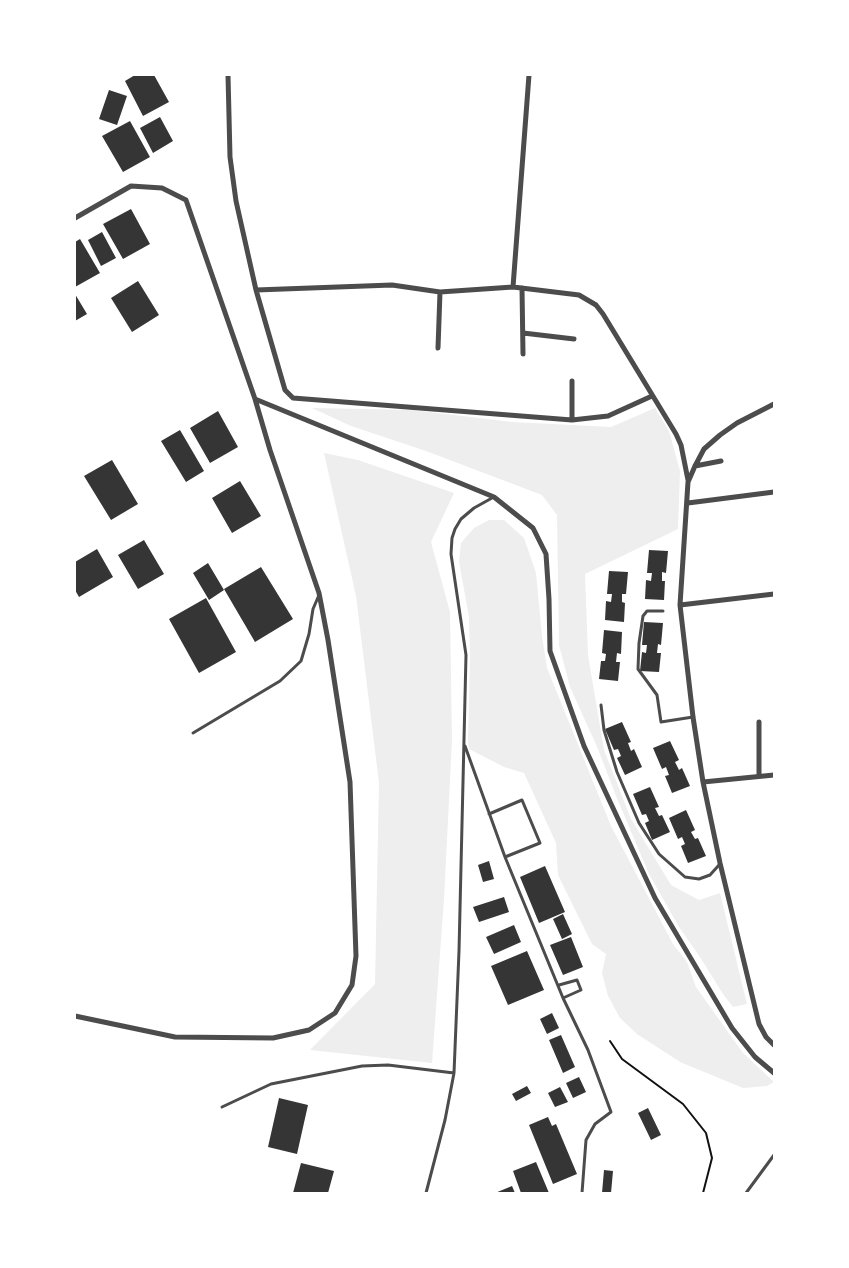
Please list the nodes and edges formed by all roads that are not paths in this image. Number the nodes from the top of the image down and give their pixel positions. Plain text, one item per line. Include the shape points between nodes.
1 (228, 75) edge
2 (529, 75) edge
3 (75, 218) edge
4 (513, 287) junction
5 (522, 288) junction
6 (256, 290) junction
7 (440, 292) junction
8 (523, 333) junction
9 (573, 339) dead end
10 (438, 348) dead end
11 (523, 354) dead end
12 (572, 381) dead end
13 (652, 396) junction
14 (255, 399) junction
15 (774, 404) edge
16 (572, 420) junction
17 (721, 460) dead end
18 (695, 466) junction
19 (688, 482) junction
20 (774, 492) edge
21 (494, 497) junction
22 (688, 503) junction
23 (319, 593) junction
24 (774, 594) edge
25 (680, 604) junction
26 (663, 611) dead end
27 (601, 705) dead end
28 (693, 717) junction
29 (759, 722) dead end
30 (193, 734) dead end
31 (463, 742) junction
32 (774, 775) edge
33 (759, 776) junction
34 (703, 782) junction
35 (489, 814) junction
36 (506, 857) junction
37 (720, 863) junction
38 (559, 985) junction
39 (563, 998) junction
40 (75, 1016) edge
41 (774, 1045) edge
42 (454, 1073) junction
43 (774, 1073) edge
44 (222, 1107) dead end
45 (774, 1155) edge
46 (426, 1193) edge
47 (582, 1193) edge
48 (746, 1193) edge

1 - 6 street via 231,167
2 - 4 street
3 - 14 street via 131,186 162,188 186,200
4 - 5 street
4 - 7 street
5 - 8 street
5 - 13 street via 567,292 596,306
6 - 7 street via 392,285
6 - 16 street via 285,390 293,398
7 - 10 street
8 - 9 street
8 - 11 street
12 - 16 street
13 - 16 street via 608,416
13 - 19 street via 681,445
14 - 21 street
14 - 23 street
15 - 18 street via 737,423 704,449
17 - 18 street
18 - 19 street
19 - 22 street
20 - 22 street
21 - 31 lane via 461,519 452,538 466,655
21 - 43 street via 533,528 546,554 550,651 584,746 655,898 732,1028
22 - 25 street
23 - 30 lane via 301,661 280,681
23 - 40 street via 350,782 357,956 352,985 343,1001 335,1013 309,1029 273,1038 175,1037
24 - 25 street
25 - 28 street
26 - 28 lane via 647,611 643,616 638,669 657,695 661,722
27 - 37 lane via 616,772 639,824 659,854 685,877 699,879 710,875
28 - 34 street
29 - 33 street
31 - 35 lane
31 - 42 lane
32 - 33 street
33 - 34 street
34 - 37 street
35 - 36 lane
35 - 36 lane via 522,800 540,843
36 - 38 lane
37 - 41 street via 759,1024
38 - 39 lane
38 - 39 lane via 577,980 581,990
39 - 47 lane via 611,1112 595,1124 586,1140
42 - 44 lane via 362,1066 271,1084
42 - 46 lane
45 - 48 lane

